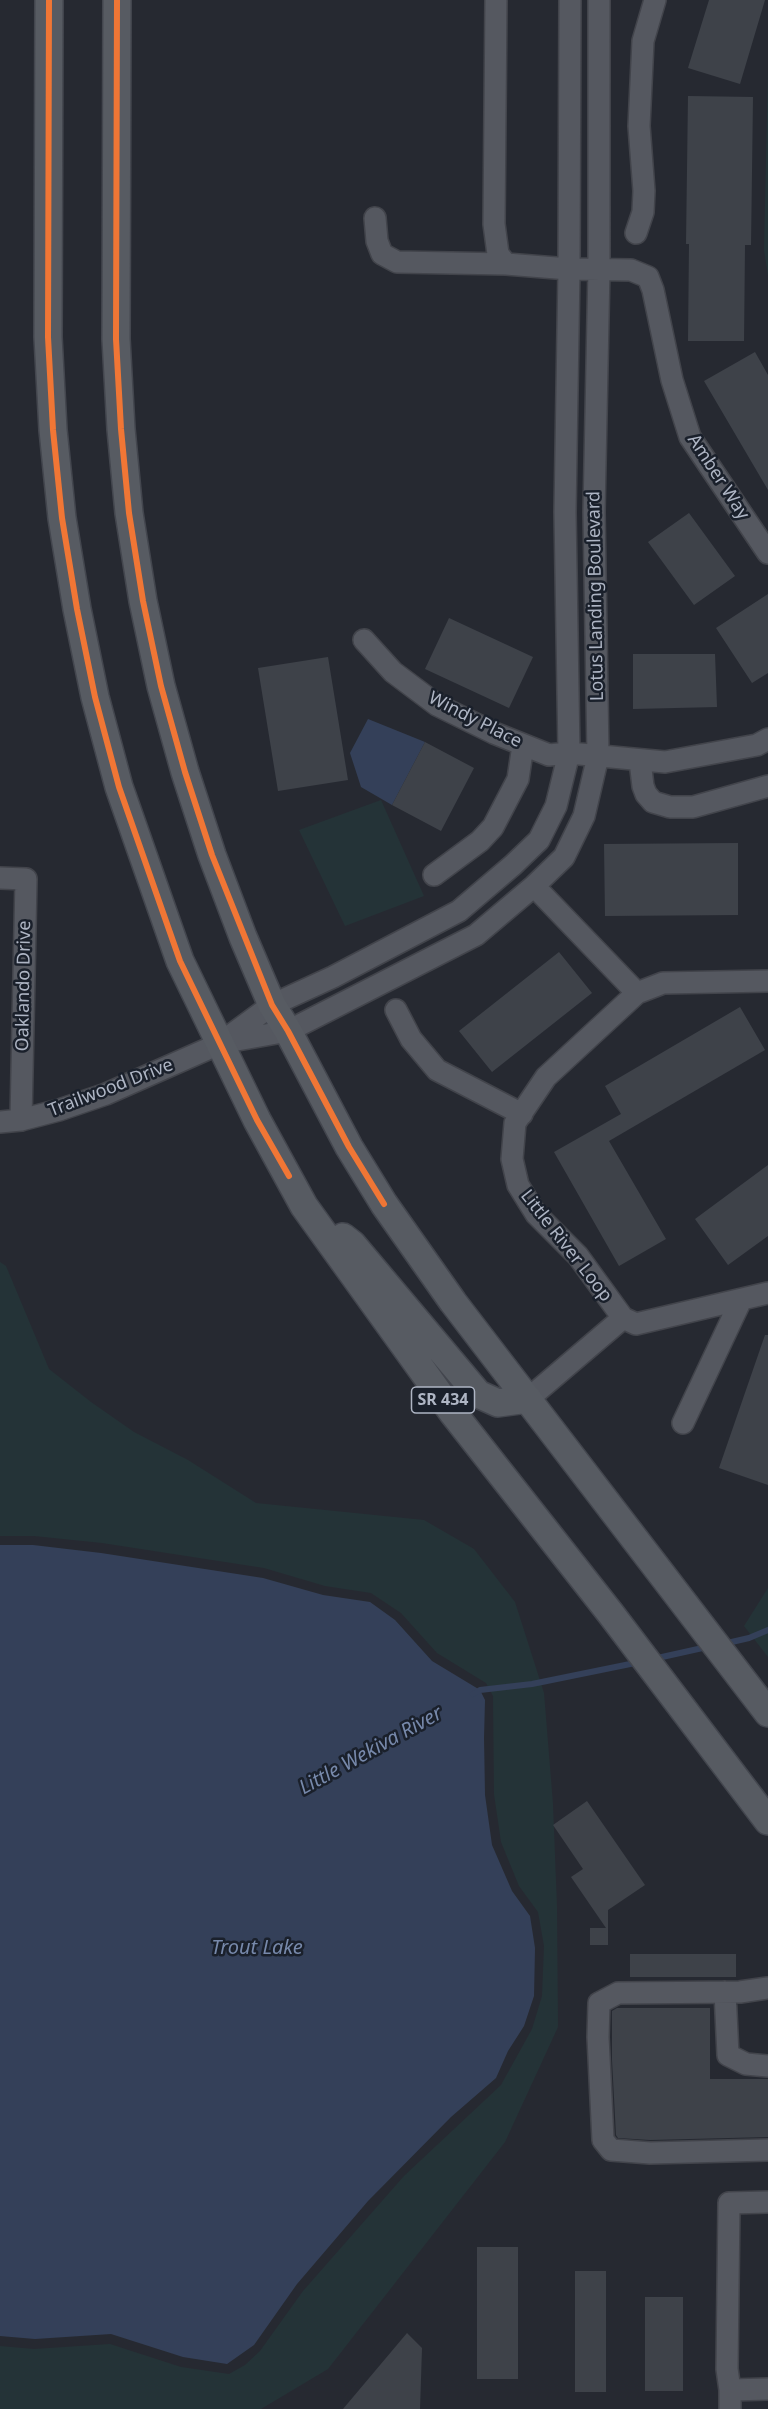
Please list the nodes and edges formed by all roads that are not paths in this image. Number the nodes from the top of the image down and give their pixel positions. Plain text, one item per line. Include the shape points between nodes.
1 (50, 0) edge
2 (117, 0) edge
3 (496, 0) edge
4 (570, 0) edge
5 (599, 0) edge
6 (655, 0) edge
7 (375, 218) dead end
8 (636, 232) dead end
9 (506, 264) junction
10 (599, 268) junction
11 (569, 269) junction
12 (768, 553) edge
13 (364, 640) dead end
14 (768, 739) edge
15 (523, 745) junction
16 (569, 753) junction
17 (598, 756) junction
18 (640, 761) junction
19 (768, 786) edge
20 (434, 875) dead end
21 (0, 878) edge
22 (534, 886) junction
23 (768, 981) edge
24 (638, 993) junction
25 (272, 1005) junction
26 (396, 1010) dead end
27 (288, 1031) junction
28 (219, 1044) junction
29 (522, 1114) junction
30 (21, 1120) junction
31 (0, 1122) edge
32 (304, 1206) junction
33 (768, 1293) edge
34 (741, 1300) junction
35 (623, 1318) junction
36 (528, 1399) junction
37 (683, 1423) dead end
38 (761, 1704) edge
39 (768, 1821) edge
40 (768, 1988) edge
41 (725, 1992) junction
42 (768, 2066) edge
43 (768, 2150) edge
44 (768, 2202) edge
45 (768, 2390) edge
46 (730, 2400) edge

1 - 28 main road, SR 434 via 48,337 62,518 95,698 119,787 180,962
2 - 25 main road via 116,339 129,513 161,686 185,772 216,865
3 - 9 street via 494,224 498,254
4 - 11 street, Lotus Landing Boulevard
5 - 10 street, Lotus Landing Boulevard
6 - 8 street via 644,41 639,126 644,191 643,212
7 - 9 street via 382,254 397,262
9 - 11 street
10 - 11 street
10 - 12 street, Amber Way via 631,270 648,276 672,380 690,437
10 - 17 street, Lotus Landing Boulevard via 594,512
11 - 16 street, Lotus Landing Boulevard via 565,512
13 - 15 street, Windy Place via 393,672 437,705
14 - 18 street via 757,745 699,757
15 - 16 street, Windy Place via 549,755
15 - 20 street via 518,779 493,827
16 - 17 street
16 - 25 street, Lotus Landing Boulevard via 556,806 539,840 504,873 459,911
17 - 18 street
17 - 22 street, Lotus Landing Boulevard via 584,816 564,857
18 - 19 street via 646,794 653,802 670,807 693,807
21 - 30 street, Oaklando Drive via 26,879
22 - 24 street
22 - 27 street, Lotus Landing Boulevard via 476,935
23 - 24 street, Little River Loop via 663,983
24 - 29 street, Little River Loop via 546,1077
25 - 27 main road
25 - 28 street, Trailwood Drive
26 - 29 street via 411,1040 436,1070
27 - 28 street, Trailwood Drive
27 - 36 main road via 384,1204
28 - 30 street, Trailwood Drive via 106,1094
28 - 32 main road, SR 434
29 - 35 street, Little River Loop via 515,1123 512,1158 518,1185 536,1215 578,1256
30 - 31 street, Trailwood Drive
32 - 36 main road via 352,1244 478,1394 498,1403
32 - 39 main road, SR 434 via 453,1413
33 - 34 street, Little River Loop
34 - 35 street, Little River Loop via 636,1324
34 - 37 street
35 - 36 street, Little River Loop
36 - 38 main road
40 - 41 street
41 - 42 street via 729,2055 746,2064
41 - 43 street via 618,1993 600,2003 603,2140 611,2150 650,2153
44 - 46 street via 729,2203
45 - 46 street

